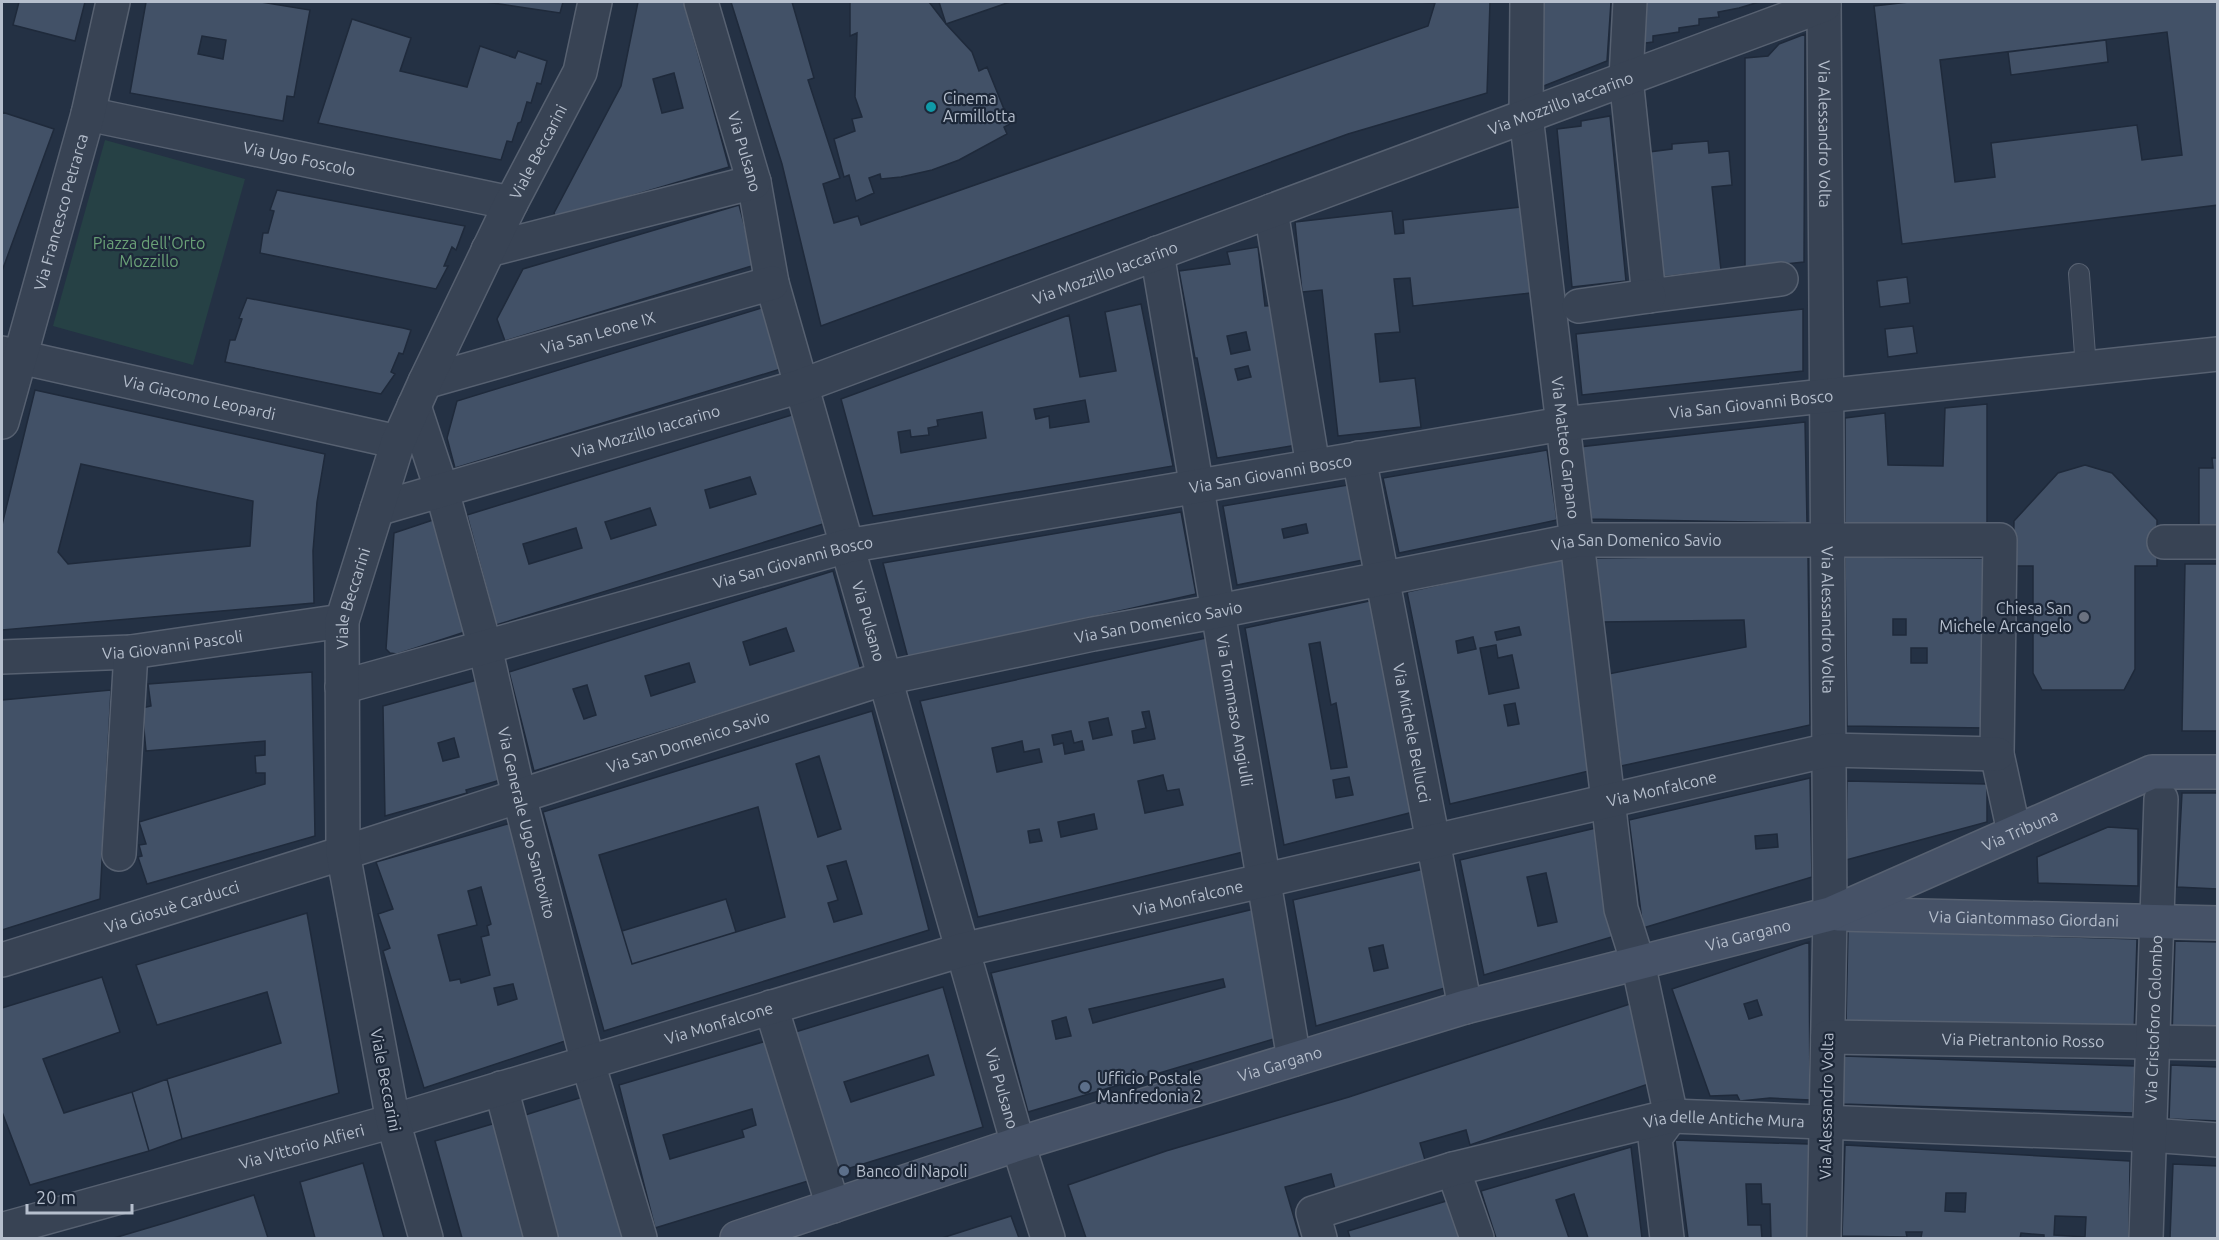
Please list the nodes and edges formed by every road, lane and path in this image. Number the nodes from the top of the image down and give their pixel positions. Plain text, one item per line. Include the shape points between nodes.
1 (113, 2) edge
2 (596, 2) edge
3 (700, 2) edge
4 (1527, 2) edge
5 (1630, 2) edge
6 (1824, 3) edge
7 (1626, 78) junction
8 (88, 114) junction
9 (1526, 116) junction
10 (754, 182) junction
11 (511, 203) junction
12 (1271, 211) junction
13 (488, 250) junction
14 (1158, 253) junction
15 (2079, 274) dead end
16 (1781, 279) dead end
17 (772, 283) junction
18 (1648, 296) junction
19 (1579, 306) dead end
20 (2217, 354) edge
21 (10, 355) edge
22 (2086, 368) junction
23 (801, 386) junction
24 (419, 394) junction
25 (1827, 396) junction
26 (2, 422) edge
27 (1562, 424) junction
28 (398, 442) junction
29 (1359, 458) junction
30 (1313, 466) junction
31 (1197, 486) junction
32 (442, 490) junction
33 (377, 509) junction
34 (1577, 540) junction
35 (1827, 540) junction
36 (2164, 542) dead end
37 (2217, 542) edge
38 (847, 546) junction
39 (1382, 579) junction
40 (1219, 611) junction
41 (342, 621) junction
42 (485, 647) junction
43 (131, 652) junction
44 (2, 657) edge
45 (885, 678) junction
46 (342, 687) junction
47 (1829, 750) junction
48 (1997, 754) junction
49 (2217, 772) edge
50 (519, 796) junction
51 (2161, 799) dead end
52 (1608, 801) junction
53 (2014, 832) junction
54 (1433, 842) junction
55 (343, 853) junction
56 (119, 854) dead end
57 (1264, 880) junction
58 (1830, 914) junction
59 (2157, 921) junction
60 (2217, 923) edge
61 (962, 950) junction
62 (2, 960) edge
63 (1638, 963) junction
64 (771, 1007) junction
65 (1465, 1007) junction
66 (1828, 1037) junction
67 (2153, 1042) junction
68 (2217, 1043) edge
69 (1294, 1059) junction
70 (588, 1063) junction
71 (501, 1088) junction
72 (1671, 1116) junction
73 (393, 1121) junction
74 (1826, 1122) junction
75 (2150, 1135) junction
76 (2217, 1140) edge
77 (1018, 1144) junction
78 (1453, 1169) junction
79 (833, 1206) junction
80 (1317, 1226) edge
81 (6, 1228) edge
82 (426, 1239) edge
83 (540, 1239) edge
84 (640, 1239) edge
85 (736, 1239) edge
86 (1048, 1239) edge
87 (1477, 1239) edge
88 (1667, 1239) edge
89 (1824, 1239) edge
90 (2146, 1239) edge

1 - 8 street, Via Francesco Petrarca
2 - 11 street, Viale Beccarini via 580,72
3 - 10 street, Via Pulsano
4 - 9 street, Via Matteo Carpano
5 - 7 street
6 - 7 street, Via Mozzillo Iaccarino
6 - 25 street, Via Alessandro Volta
7 - 9 street, Via Mozzillo Iaccarino
7 - 18 street
8 - 11 street, Via Ugo Foscolo
8 - 21 street, Via Francesco Petrarca
9 - 12 street, Via Mozzillo Iaccarino
9 - 27 street, Via Matteo Carpano
10 - 13 street
10 - 17 street, Via Pulsano
11 - 13 street, Viale Beccarini
12 - 14 street, Via Mozzillo Iaccarino
12 - 30 street
13 - 24 street, Viale Beccarini
14 - 23 street, Via Mozzillo Iaccarino
14 - 31 street, Via Tommaso Angiulli
15 - 22 lane
16 - 18 street
17 - 23 street, Via Pulsano
17 - 24 street, Via San Leone IX
18 - 19 street
20 - 22 street, Via San Giovanni Bosco
21 - 26 street, Via Francesco Petrarca
21 - 28 street, Via Giacomo Leopardi
22 - 25 street, Via San Giovanni Bosco
23 - 32 street, Via Mozzillo Iaccarino
23 - 38 street, Via Pulsano
24 - 28 street, Viale Beccarini
24 - 32 street, Via Generale Ugo Santovito
25 - 27 street, Via San Giovanni Bosco
25 - 35 street, Via Alessandro Volta
27 - 29 street, Via San Giovanni Bosco
27 - 34 street, Via Matteo Carpano
28 - 33 street, Viale Beccarini
29 - 30 street, Via San Giovanni Bosco
29 - 39 street, Via Michele Bellucci
30 - 31 street, Via San Giovanni Bosco
31 - 38 street, Via San Giovanni Bosco
31 - 40 street, Via Tommaso Angiulli
32 - 33 street, Via Mozzillo Iaccarino
32 - 42 street, Via Generale Ugo Santovito
33 - 41 street, Viale Beccarini
34 - 35 street, Via San Domenico Savio
34 - 39 street, Via San Domenico Savio
34 - 52 street, Via Matteo Carpano
35 - 47 street, Via Alessandro Volta
35 - 48 street, Via San Domenico Savio via 2000,540
36 - 37 street
38 - 42 street, Via San Giovanni Bosco
38 - 45 street, Via Pulsano
39 - 40 street, Via San Domenico Savio
39 - 54 street, Via Michele Bellucci
40 - 45 street, Via San Domenico Savio
40 - 57 street, Via Tommaso Angiulli
41 - 43 street, Via Giovanni Pascoli
41 - 46 street, Viale Beccarini
42 - 46 street, Via San Giovanni Bosco
42 - 50 street, Via Generale Ugo Santovito
43 - 44 street, Via Giovanni Pascoli
43 - 56 street
45 - 50 street, Via San Domenico Savio
45 - 61 street, Via Pulsano
46 - 55 street, Viale Beccarini
47 - 48 street, Via Monfalcone
47 - 52 street, Via Monfalcone
47 - 58 street, Via Alessandro Volta
48 - 53 street
49 - 53 main road, Via Tribuna via 2152,772
50 - 55 street, Via San Domenico Savio
50 - 70 street, Via Generale Ugo Santovito
51 - 59 street, Via Cristoforo Colombo
52 - 54 street, Via Monfalcone
52 - 63 street, Via Matteo Carpano via 1621,909
53 - 58 main road, Via Tribuna
54 - 57 street, Via Monfalcone
54 - 65 street, Via Michele Bellucci
55 - 62 street, Via Giosuè Carducci
55 - 73 street, Viale Beccarini
57 - 61 street, Via Monfalcone
57 - 69 street, Via Tommaso Angiulli
58 - 59 main road, Via Giantommaso Giordani
58 - 63 main road, Via Gargano
58 - 66 street, Via Alessandro Volta
59 - 60 main road, Via Giantommaso Giordani
59 - 67 street, Via Cristoforo Colombo
61 - 64 street, Via Monfalcone
61 - 77 street, Via Pulsano
63 - 65 main road, Via Gargano
63 - 72 street, Via Matteo Carpano
64 - 70 street, Via Monfalcone
64 - 79 street
65 - 69 main road, Via Gargano
66 - 67 street, Via Pietrantonio Rosso
66 - 74 street, Via Alessandro Volta
67 - 68 street, Via Pietrantonio Rosso
67 - 75 street, Via Cristoforo Colombo
69 - 77 main road, Via Gargano
70 - 71 street, Via Monfalcone
70 - 84 street, Via Generale Ugo Santovito
71 - 73 street, Via Monfalcone
71 - 83 street
72 - 74 street, Via delle Antiche Mura
72 - 78 street, Via delle Antiche Mura
72 - 88 street via 1655,1137
73 - 81 street, Via Vittorio Alfieri
73 - 82 street, Viale Beccarini
74 - 75 street, Via delle Antiche Mura
74 - 89 street, Via Alessandro Volta
75 - 76 street, Via delle Antiche Mura
75 - 90 street, Via Cristoforo Colombo
77 - 79 main road, Via Gargano
77 - 86 street, Via Pulsano
78 - 80 street, Via delle Antiche Mura
78 - 87 street
79 - 85 main road, Via Gargano

